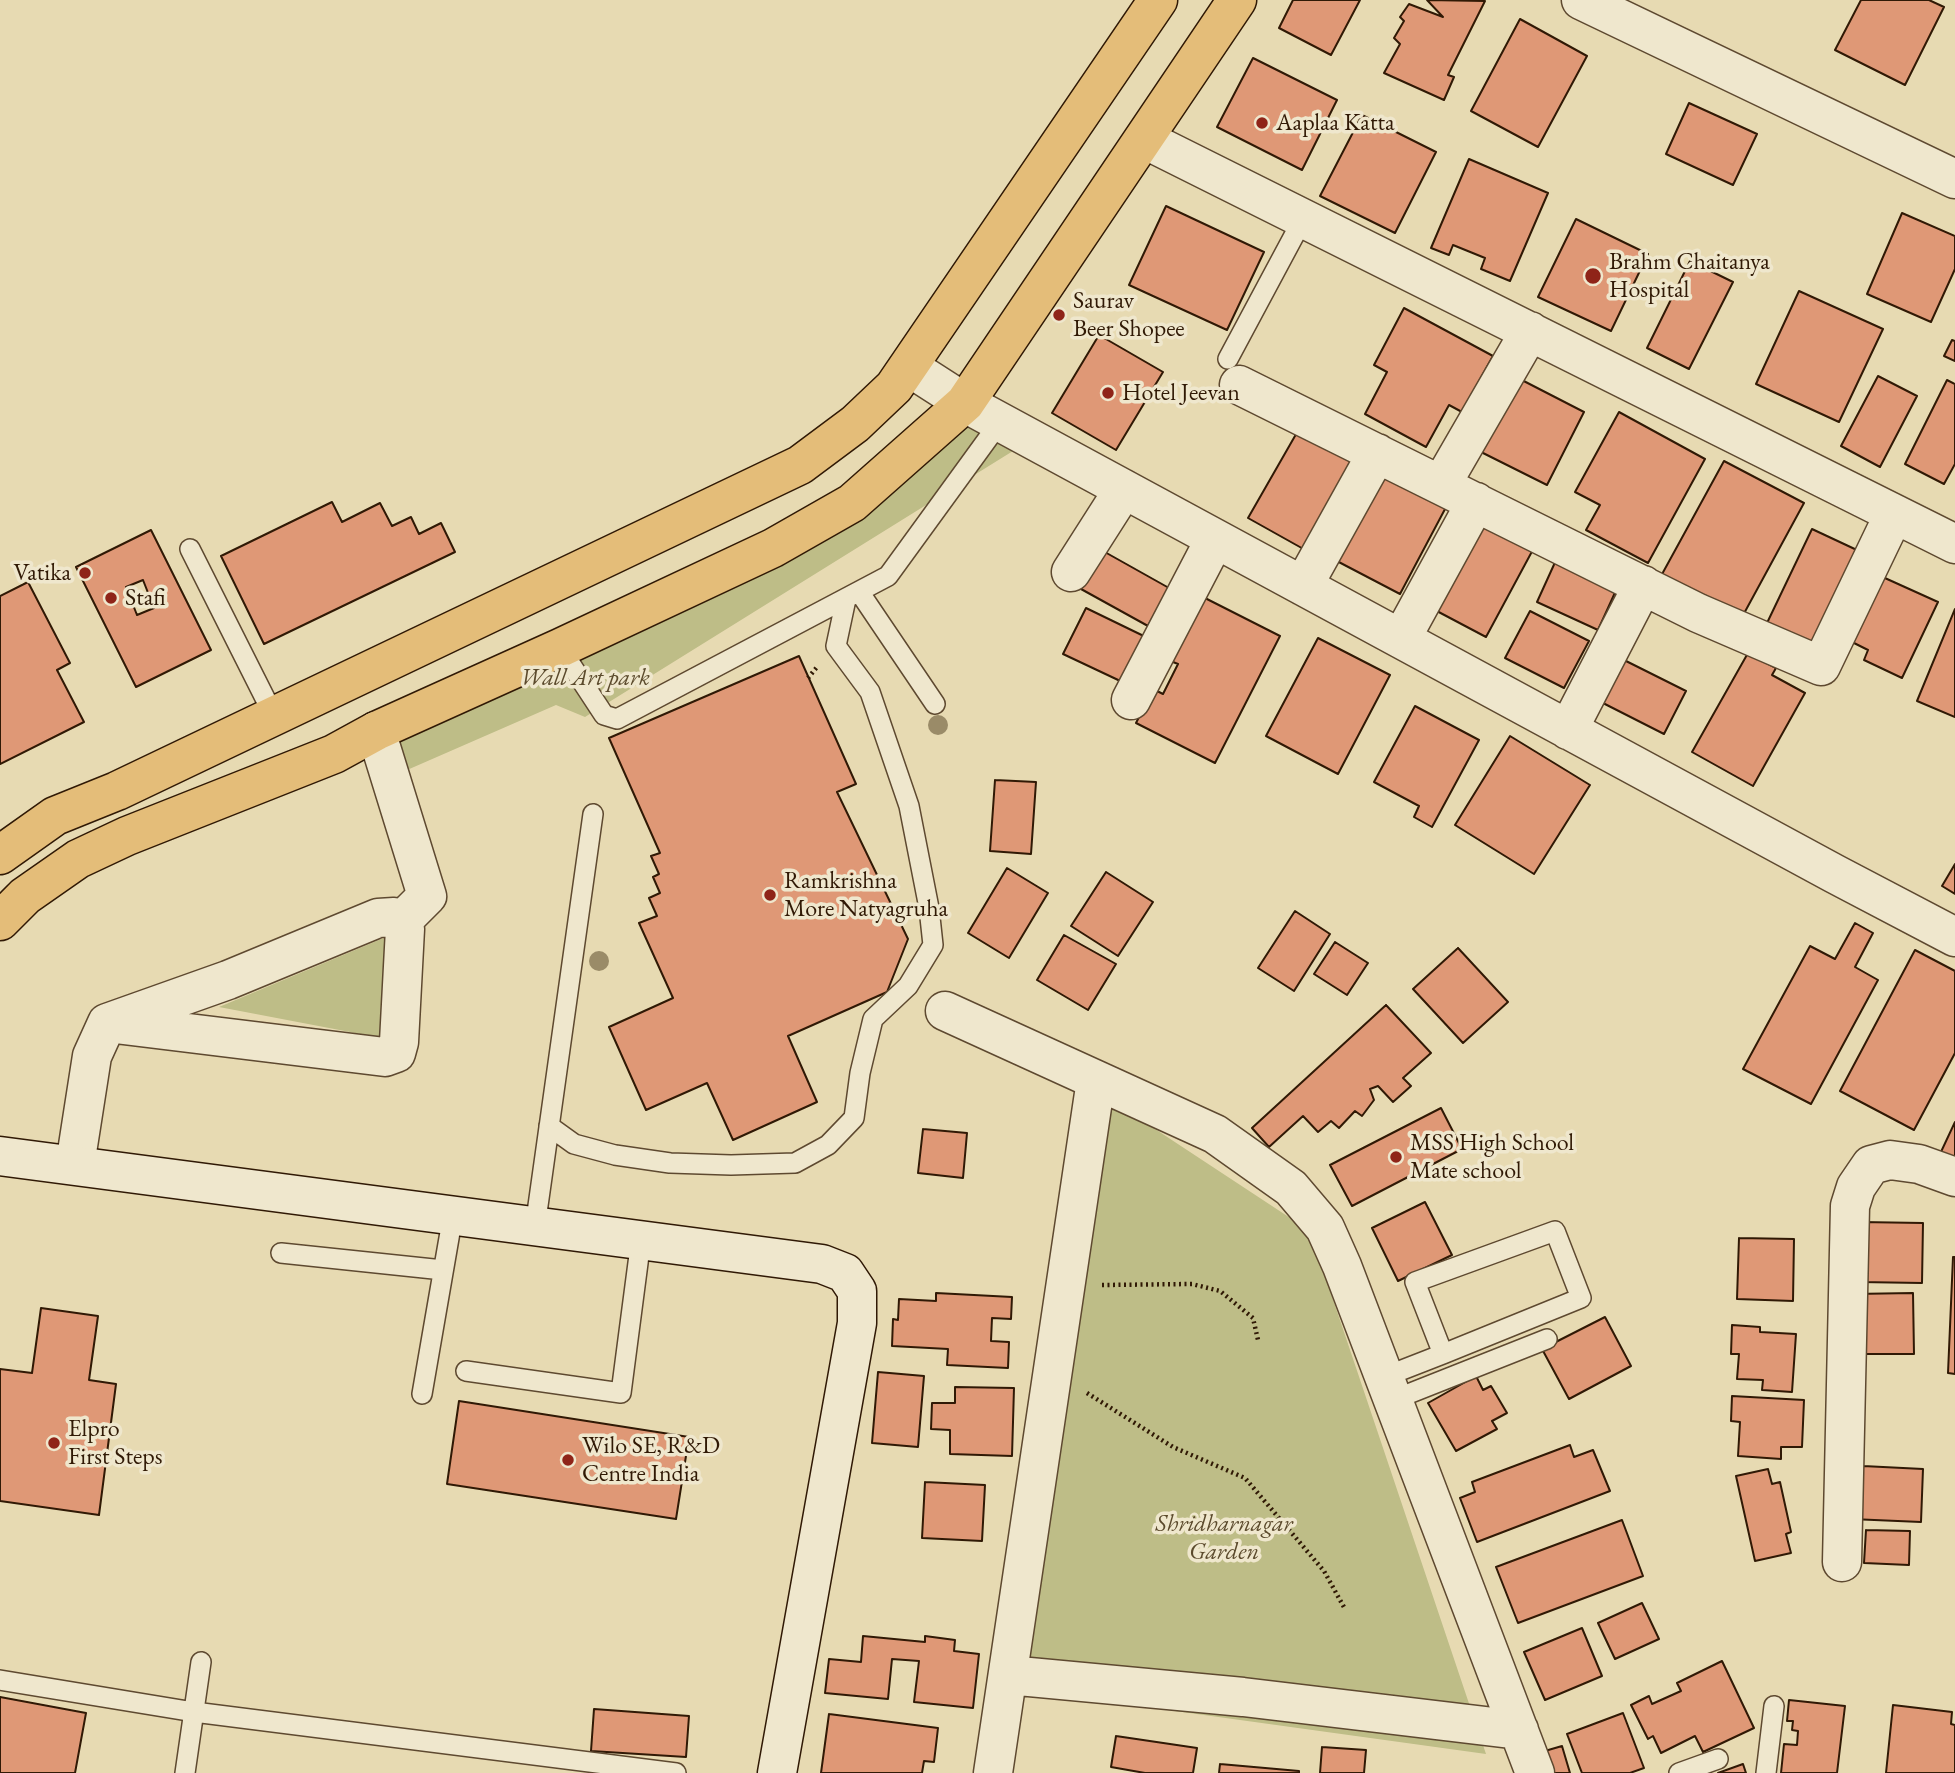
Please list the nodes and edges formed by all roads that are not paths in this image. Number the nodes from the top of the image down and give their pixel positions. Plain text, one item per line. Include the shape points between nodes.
1 (1158, 0) edge
2 (1237, 0) edge
3 (1581, 0) edge
4 (1144, 139) junction
5 (1955, 179) edge
6 (1304, 217) junction
7 (1530, 331) junction
8 (909, 367) junction
9 (1233, 372) joint
10 (965, 403) junction
11 (1000, 422) junction
12 (1377, 453) junction
13 (1441, 485) junction
14 (1124, 489) junction
15 (1476, 502) junction
16 (1894, 514) junction
17 (1215, 539) junction
18 (1955, 544) edge
19 (190, 549) dead end
20 (1071, 572) dead end
21 (1643, 585) junction
22 (1303, 586) junction
23 (853, 596) junction
24 (1401, 639) junction
25 (561, 648) junction
26 (1131, 700) dead end
27 (935, 704) dead end
28 (274, 716) junction
29 (1568, 730) junction
30 (376, 731) junction
31 (593, 814) dead end
32 (0, 855) edge
33 (0, 921) edge
34 (400, 923) junction
35 (1955, 937) edge
36 (945, 1012) dead end
37 (107, 1023) junction
38 (1096, 1080) junction
39 (549, 1126) junction
40 (0, 1156) edge
41 (75, 1165) junction
42 (1955, 1177) edge
43 (453, 1215) junction
44 (536, 1227) junction
45 (641, 1240) junction
46 (281, 1253) dead end
47 (443, 1270) junction
48 (1547, 1339) dead end
49 (1443, 1354) junction
50 (466, 1371) dead end
51 (1389, 1389) junction
52 (422, 1394) dead end
53 (1842, 1562) dead end
54 (201, 1662) dead end
55 (1008, 1675) junction
56 (0, 1680) edge
57 (1774, 1706) dead end
58 (194, 1712) junction
59 (1519, 1730) junction
60 (1718, 1759) dead end
61 (185, 1773) edge
62 (676, 1773) edge
63 (777, 1773) edge
64 (993, 1773) edge
65 (1535, 1773) edge
66 (1679, 1773) edge
67 (1766, 1773) edge

1 - 8 main road
2 - 4 main road
3 - 5 street
4 - 6 street
4 - 10 main road
6 - 7 street
6 - 9 lane
7 - 13 street
7 - 16 street
8 - 10 street
8 - 28 main road via 855,424 800,465
9 - 12 street
10 - 11 street
10 - 25 main road via 852,503 773,548
11 - 14 street
11 - 23 lane via 888,576
12 - 13 street
12 - 22 street
13 - 15 street
14 - 17 street
14 - 20 street
15 - 21 street
15 - 24 street
16 - 18 street
16 - 21 street via 1821,666
17 - 22 street
17 - 26 street
19 - 28 lane
21 - 29 street
22 - 24 street
23 - 25 lane via 617,719 604,715
23 - 27 lane
23 - 39 lane via 836,646 870,692 909,806 933,945 908,986 873,1019 854,1118 828,1145 795,1163 731,1165 615,1155 574,1144
24 - 29 street
25 - 30 main road
28 - 32 main road via 55,817
29 - 35 street
30 - 33 main road via 334,754 78,859 25,896
30 - 34 street via 427,896
31 - 39 lane
34 - 37 street via 394,917 378,918 228,980
34 - 37 street via 405,929 399,1042 396,1053 385,1057
36 - 38 street
37 - 41 street via 92,1056
38 - 51 street via 1215,1134 1291,1188 1325,1228
38 - 55 street
39 - 44 lane
40 - 41 street
41 - 43 street
42 - 53 street via 1919,1164 1890,1160 1871,1165 1850,1206
43 - 44 street
43 - 47 lane
44 - 45 street
45 - 50 lane via 621,1393
45 - 63 street via 822,1264 845,1273 857,1291 857,1323
46 - 47 lane
47 - 52 lane
48 - 51 lane
49 - 49 lane via 1581,1298 1555,1231 1415,1282
49 - 51 lane
51 - 59 street
54 - 58 lane
55 - 59 street
55 - 64 street
56 - 58 lane
57 - 67 lane
58 - 61 lane
58 - 62 lane
59 - 65 street
60 - 66 lane

